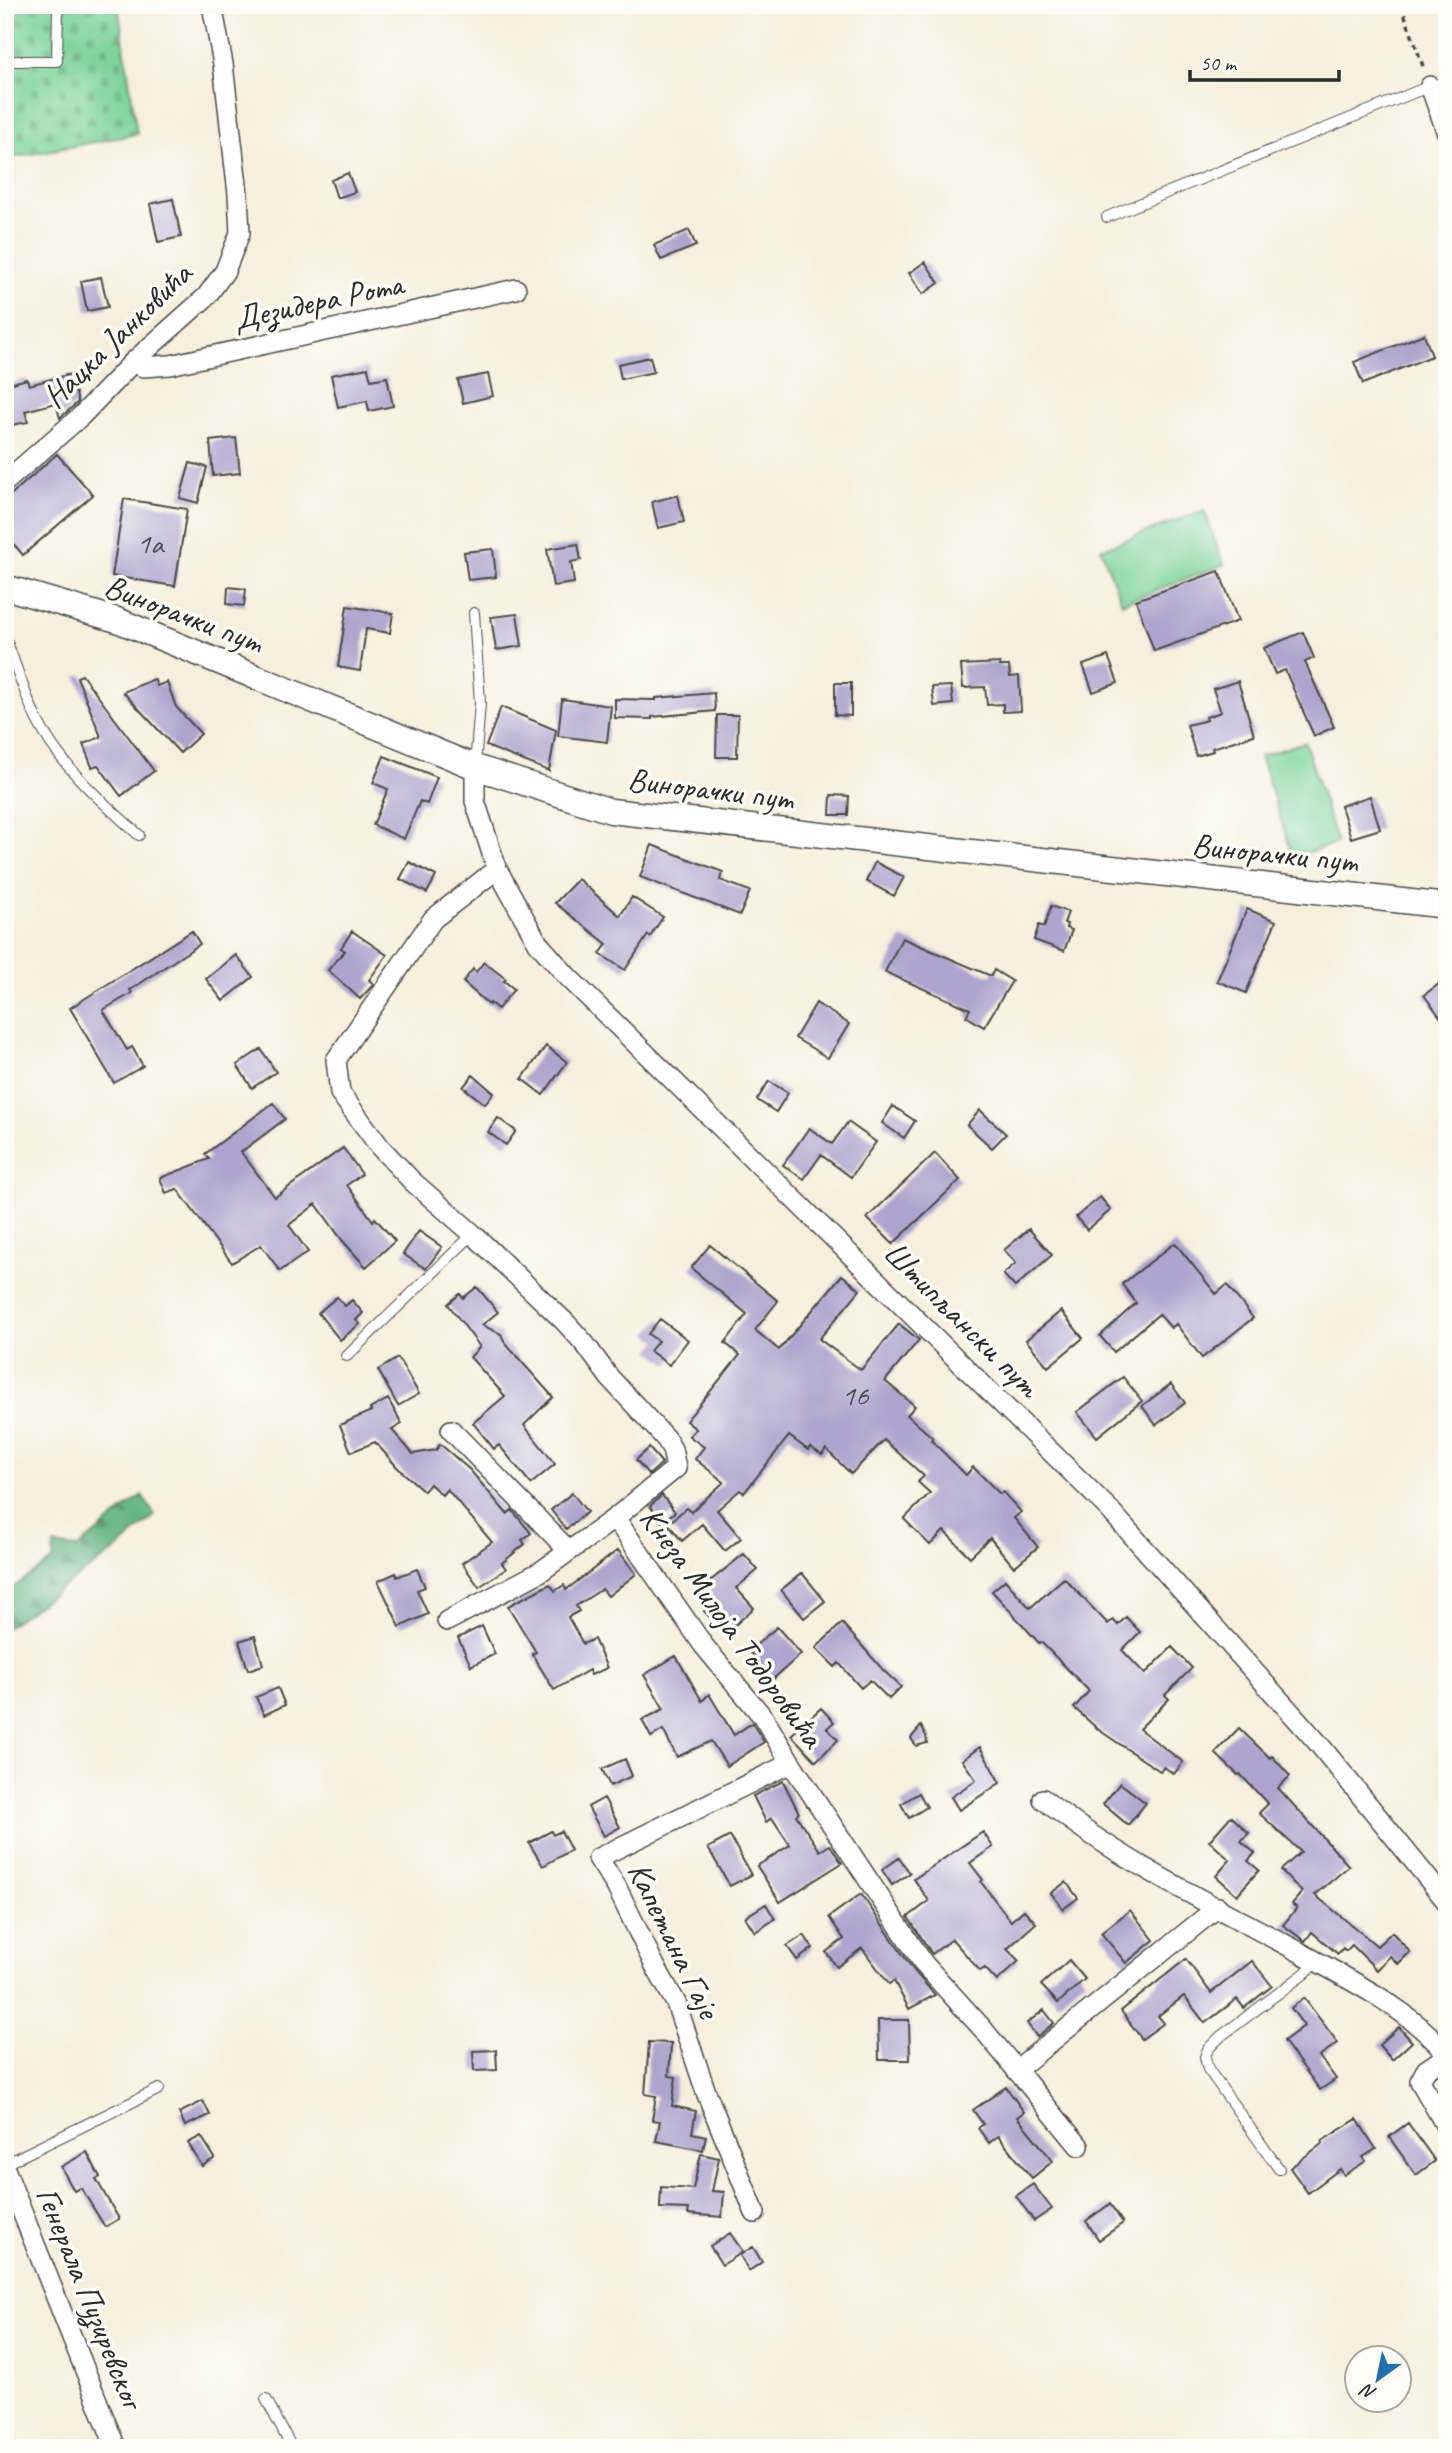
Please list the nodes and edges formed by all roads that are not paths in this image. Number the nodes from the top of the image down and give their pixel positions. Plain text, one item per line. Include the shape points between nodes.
1 (58, 5) edge
2 (212, 5) edge
3 (5, 61) edge
4 (1430, 86) joint
5 (1447, 133) edge
6 (1107, 217) dead end
7 (516, 289) dead end
8 (133, 362) junction
9 (5, 482) edge
10 (5, 587) edge
11 (474, 613) dead end
12 (5, 636) edge
13 (475, 767) junction
14 (139, 835) dead end
15 (497, 870) junction
16 (1447, 906) edge
17 (473, 1234) junction
18 (347, 1356) dead end
19 (451, 1430) dead end
20 (615, 1518) junction
21 (568, 1550) junction
22 (447, 1621) dead end
23 (791, 1763) junction
24 (1042, 1799) dead end
25 (1447, 1902) edge
26 (1218, 1907) junction
27 (1316, 1962) junction
28 (1447, 2055) edge
29 (1016, 2070) junction
30 (159, 2089) dead end
31 (1447, 2128) edge
32 (1079, 2146) dead end
33 (5, 2166) edge
34 (1279, 2169) dead end
35 (755, 2213) dead end
36 (266, 2399) dead end
37 (116, 2448) edge
38 (292, 2448) edge

1 - 3 lane via 57,61
2 - 8 street, Нацка Јанковића via 239,194 240,233 225,271 206,297
4 - 5 street
4 - 6 lane
7 - 8 street, Дезидера Рота via 170,365 143,367
8 - 9 street, Нацка Јанковића via 81,416
10 - 13 street, Винорачки пут via 117,620
11 - 13 lane via 480,703
12 - 14 lane via 36,718 67,765
13 - 15 street, Штипљански пут via 475,801
13 - 16 street, Винорачки пут via 611,811
15 - 17 street, Кнеза Милоја Тодоровића via 433,919 336,1060 340,1093 359,1121 412,1181
15 - 25 street, Штипљански пут via 538,943 566,976 1108,1508 1318,1743
17 - 18 lane
17 - 20 street, Кнеза Милоја Тодоровића via 565,1322 672,1449 676,1468
19 - 21 street
20 - 21 street
20 - 23 street, Кнеза Милоја Тодоровића via 704,1646 763,1717
21 - 22 street via 520,1584
23 - 29 street, Кнеза Милоја Тодоровића via 924,1964
23 - 35 street, Капетана Гаје via 598,1858 676,2003
24 - 26 street via 1118,1851
26 - 27 street
26 - 29 street
27 - 28 street via 1383,1999
27 - 34 lane via 1221,2036 1205,2057 1208,2069
28 - 31 street via 1426,2070 1420,2081
29 - 32 street, Кнеза Милоја Тодоровића
30 - 33 lane
33 - 37 street, Генерала Пузиревског
36 - 38 lane

